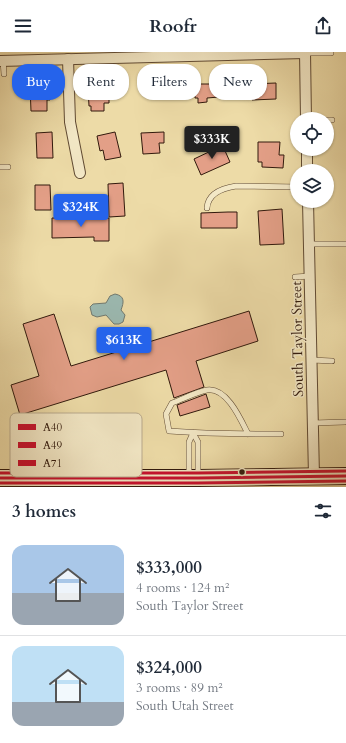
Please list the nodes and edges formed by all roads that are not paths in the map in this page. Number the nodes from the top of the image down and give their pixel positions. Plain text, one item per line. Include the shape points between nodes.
1 (305, 52) edge
2 (331, 53) dead end
3 (68, 59) junction
4 (2, 60) edge
5 (4, 74) dead end
6 (306, 112) edge
7 (0, 167) edge
8 (8, 167) dead end
9 (80, 174) dead end
10 (290, 187) edge
11 (207, 208) dead end
12 (308, 208) edge
13 (309, 244) junction
14 (346, 244) edge
15 (295, 276) dead end
16 (310, 276) junction
17 (312, 360) junction
18 (332, 361) dead end
19 (345, 422) edge
20 (313, 423) junction
21 (193, 433) junction
22 (248, 434) junction
23 (281, 434) dead end
24 (314, 476) junction
25 (346, 476) edge
26 (0, 478) edge
27 (187, 480) edge
28 (222, 482) edge

1 - 2 lane
1 - 3 street
1 - 6 street
3 - 4 street
3 - 9 street via 70,122
4 - 5 lane
7 - 8 lane
10 - 11 lane via 226,188 212,196 207,202
12 - 13 street, South Taylor Street
13 - 14 lane
13 - 16 street, South Taylor Street
15 - 16 lane
16 - 17 street, South Taylor Street
17 - 18 lane
17 - 20 street, South Taylor Street
19 - 20 lane
20 - 24 street, South Taylor Street
21 - 22 lane
21 - 22 lane via 168,431 166,414 172,403 209,390 222,393 237,412
21 - 27 lane via 189,442
21 - 27 lane via 198,442
22 - 23 lane
24 - 25 main road
24 - 28 main road
26 - 27 main road
27 - 28 main road

